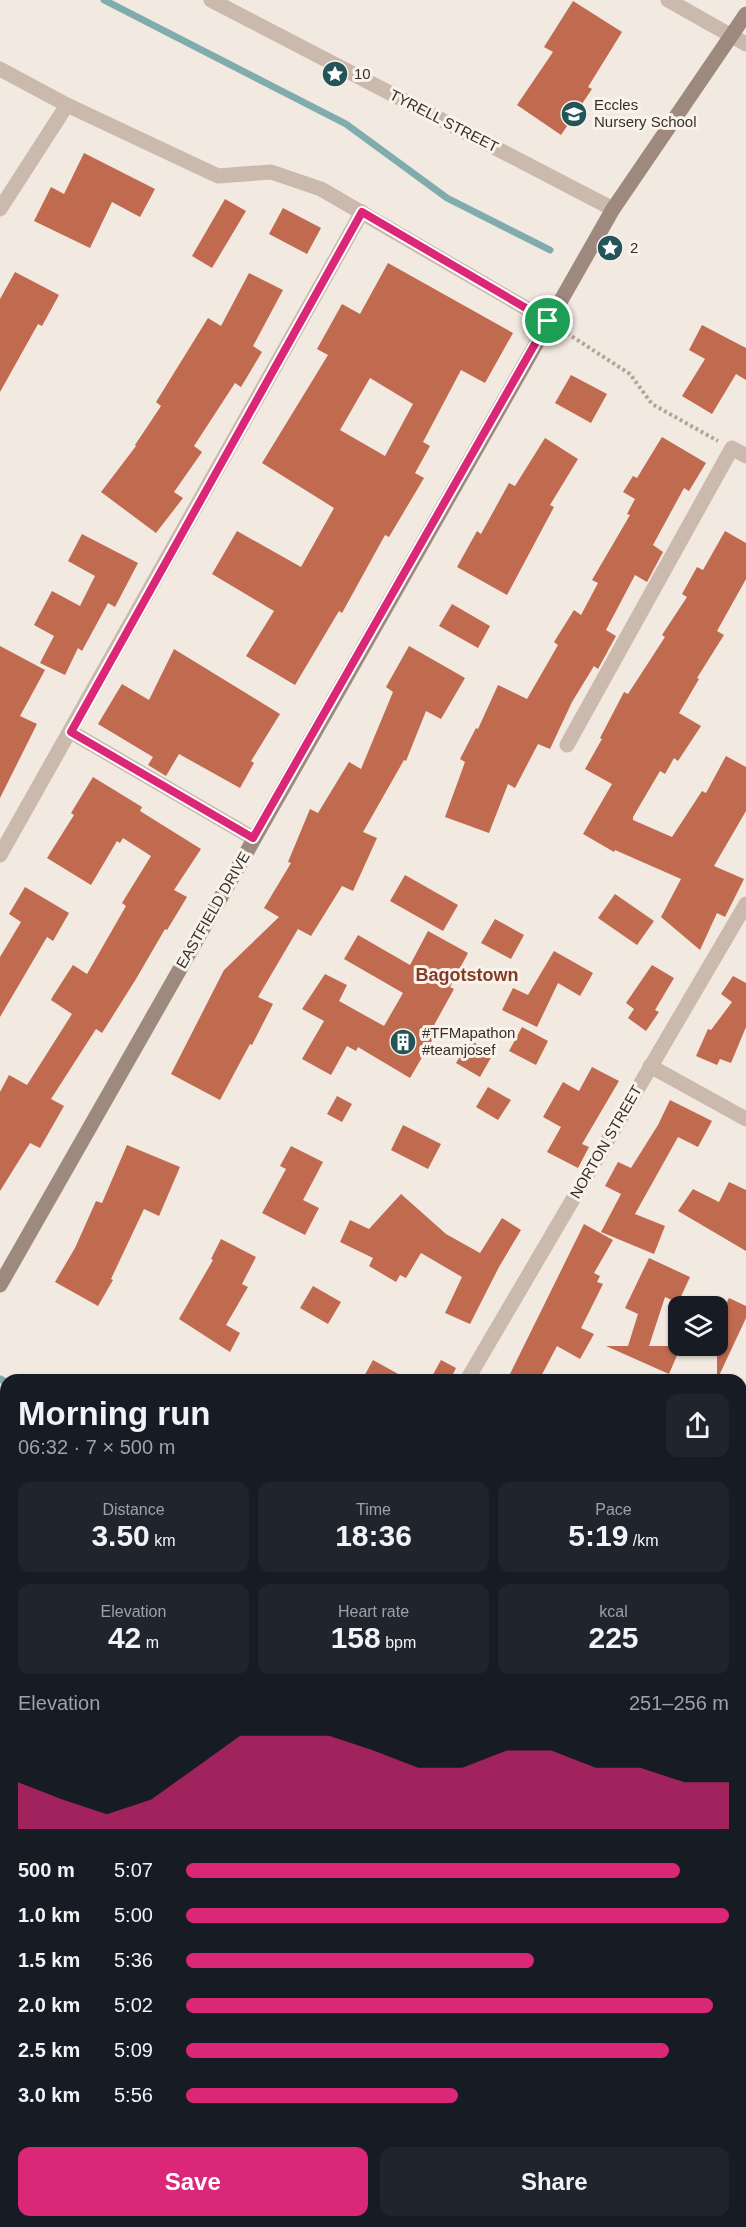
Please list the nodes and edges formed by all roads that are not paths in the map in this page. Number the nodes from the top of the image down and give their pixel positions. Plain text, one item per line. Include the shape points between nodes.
1 (211, 0) edge
2 (668, 0) edge
3 (746, 14) edge
4 (731, 35) junction
5 (746, 44) edge
6 (0, 69) edge
7 (67, 105) junction
8 (0, 209) edge
9 (613, 209) junction
10 (362, 212) junction
11 (548, 321) junction
12 (746, 456) edge
13 (71, 732) junction
14 (567, 745) dead end
15 (253, 838) junction
16 (0, 855) edge
17 (746, 904) edge
18 (650, 1066) junction
19 (746, 1119) edge
20 (0, 1285) edge
21 (470, 1374) edge

1 - 9 street, TYRELL STREET
2 - 4 street
3 - 4 street, EASTFIELD DRIVE
4 - 5 street
4 - 9 street, EASTFIELD DRIVE
6 - 7 street
7 - 8 street
7 - 10 street via 218,176 271,172 321,189
9 - 11 street, EASTFIELD DRIVE
10 - 11 street
10 - 13 street
11 - 15 street, EASTFIELD DRIVE
12 - 14 street via 732,448
13 - 15 street
13 - 16 street
15 - 20 street, EASTFIELD DRIVE
17 - 18 street, NORTON STREET
18 - 19 street
18 - 21 street, NORTON STREET

